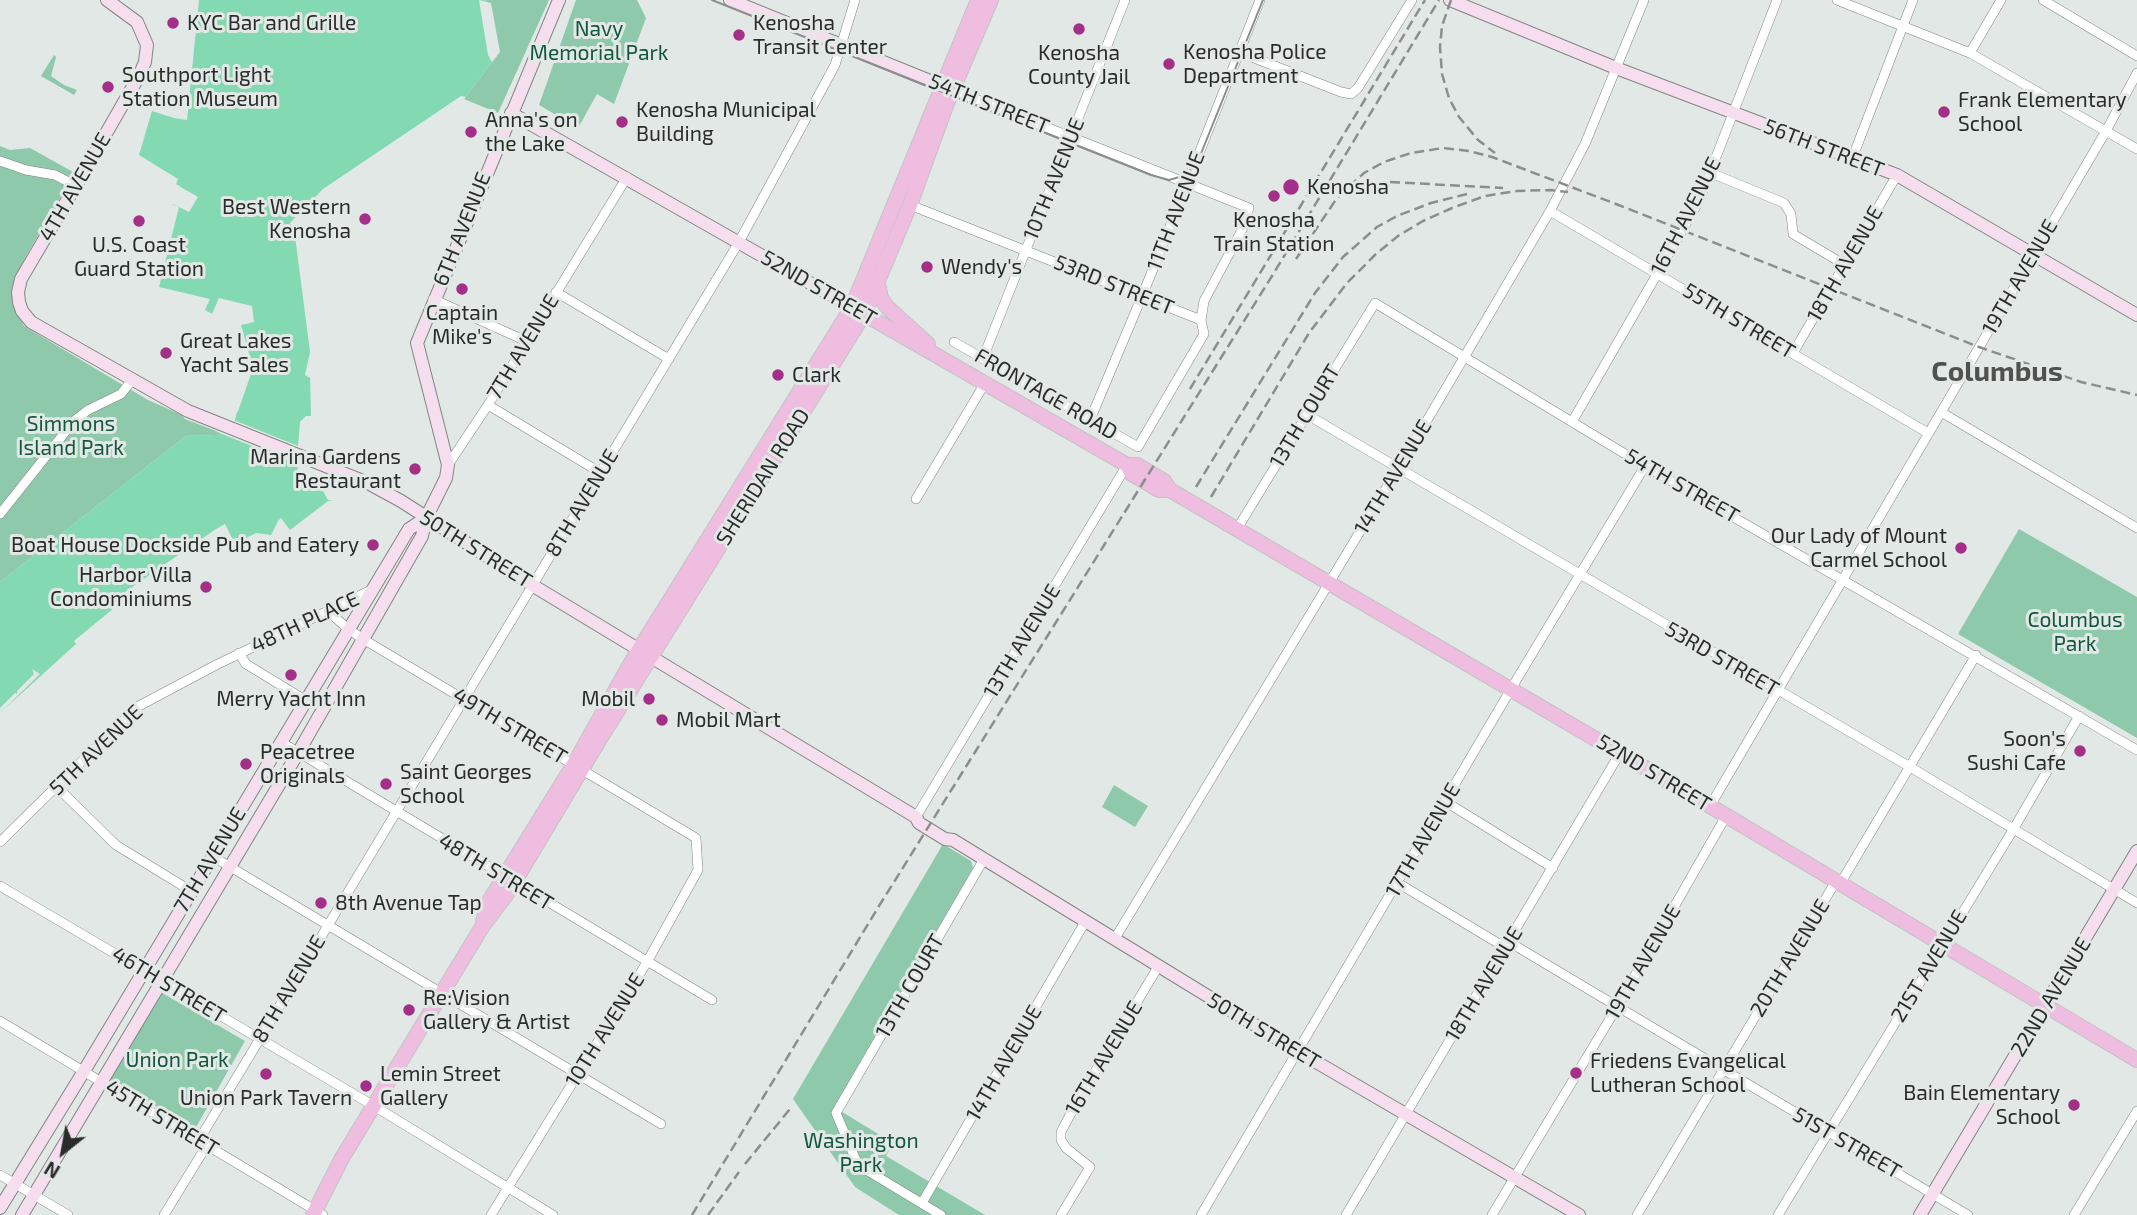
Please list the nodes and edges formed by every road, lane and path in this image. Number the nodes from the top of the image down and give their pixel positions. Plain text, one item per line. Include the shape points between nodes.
1 (107, 0) edge
2 (559, 0) edge
3 (730, 0) edge
4 (855, 0) edge
5 (978, 0) edge
6 (990, 0) edge
7 (1125, 0) edge
8 (1260, 0) edge
9 (1412, 0) edge
10 (1450, 0) edge
11 (1468, 0) edge
12 (1644, 0) edge
13 (1777, 0) edge
14 (1838, 0) edge
15 (1913, 0) edge
16 (2001, 0) edge
17 (2043, 0) edge
18 (1493, 17) junction
19 (1904, 26) junction
20 (841, 46) junction
21 (1239, 52) junction
22 (1970, 53) junction
23 (2137, 56) edge
24 (1616, 68) junction
25 (2137, 73) edge
26 (948, 88) junction
27 (511, 113) junction
28 (1734, 113) junction
29 (2106, 131) junction
30 (1070, 137) junction
31 (2137, 149) edge
32 (1852, 159) junction
33 (0, 161) edge
34 (1711, 173) junction
35 (1897, 175) junction
36 (627, 177) junction
37 (1186, 183) junction
38 (76, 186) junction
39 (910, 205) junction
40 (1550, 211) junction
41 (739, 242) junction
42 (1026, 250) junction
43 (2033, 254) junction
44 (1845, 265) junction
45 (1657, 273) junction
46 (878, 284) junction
47 (556, 292) junction
48 (1141, 298) junction
49 (433, 299) junction
50 (1375, 303) joint
51 (22, 311) joint
52 (858, 311) junction
53 (2137, 315) edge
54 (1201, 320) junction
55 (526, 341) junction
56 (954, 342) dead end
57 (1793, 353) junction
58 (1464, 357) junction
59 (669, 359) junction
60 (983, 359) junction
61 (947, 361) junction
62 (132, 380) junction
63 (985, 383) junction
64 (488, 405) junction
65 (1941, 412) junction
66 (1306, 414) junction
67 (1090, 420) junction
68 (1572, 422) junction
69 (1928, 433) junction
70 (448, 465) junction
71 (1127, 465) junction
72 (1645, 466) junction
73 (1397, 470) junction
74 (601, 473) junction
75 (916, 499) dead end
76 (0, 514) edge
77 (426, 518) junction
78 (2137, 528) edge
79 (1237, 529) junction
80 (1579, 575) junction
81 (1843, 578) junction
82 (1329, 583) junction
83 (533, 585) junction
84 (371, 590) junction
85 (328, 611) junction
86 (348, 629) junction
87 (363, 639) junction
88 (239, 653) junction
89 (645, 653) junction
90 (1976, 655) junction
91 (1511, 689) junction
92 (1777, 691) junction
93 (464, 699) junction
94 (305, 700) junction
95 (2079, 716) junction
96 (281, 742) junction
97 (2137, 750) edge
98 (1620, 752) junction
99 (298, 753) junction
100 (578, 767) junction
101 (1909, 767) junction
102 (57, 787) junction
103 (1446, 802) junction
104 (1710, 806) junction
105 (396, 812) junction
106 (1726, 816) junction
107 (916, 817) junction
108 (2013, 830) junction
109 (696, 838) joint
110 (0, 842) edge
111 (2137, 851) edge
112 (212, 856) junction
113 (984, 859) junction
114 (229, 866) junction
115 (1553, 868) junction
116 (509, 880) junction
117 (1398, 883) junction
118 (1838, 883) junction
119 (0, 886) edge
120 (2113, 890) junction
121 (191, 891) junction
122 (2137, 903) edge
123 (1085, 922) junction
124 (327, 926) junction
125 (1114, 940) junction
126 (1942, 944) junction
127 (1507, 945) junction
128 (647, 962) junction
129 (1158, 967) junction
130 (144, 970) junction
131 (161, 981) junction
132 (441, 993) junction
133 (712, 1000) dead end
134 (2047, 1006) junction
135 (1617, 1007) junction
136 (0, 1021) edge
137 (259, 1039) junction
138 (1299, 1052) junction
139 (2137, 1060) edge
140 (1723, 1069) junction
141 (85, 1071) junction
142 (578, 1074) junction
143 (100, 1081) junction
144 (374, 1106) junction
145 (2137, 1111) edge
146 (1406, 1115) junction
147 (661, 1124) dead end
148 (1829, 1132) junction
149 (203, 1142) junction
150 (0, 1175) edge
151 (1515, 1178) junction
152 (15, 1183) junction
153 (508, 1188) junction
154 (1933, 1193) junction
155 (33, 1195) junction
156 (922, 1203) junction
157 (0, 1208) edge
158 (317, 1213) edge
159 (22, 1215) edge
160 (68, 1215) edge
161 (164, 1215) edge
162 (491, 1215) edge
163 (553, 1215) edge
164 (941, 1215) edge
165 (1061, 1215) edge
166 (1202, 1215) edge
167 (1346, 1215) edge
168 (1492, 1215) edge
169 (1579, 1215) edge
170 (1637, 1215) edge
171 (1778, 1215) edge
172 (1920, 1215) edge
173 (1968, 1215) edge
174 (2074, 1215) edge

1 - 38 street, 4TH AVENUE via 137,22 147,45 145,62
2 - 27 street, 6TH AVENUE
3 - 20 street, 54TH STREET
4 - 20 street, 8TH AVENUE
5 - 26 main road, SHERIDAN ROAD
6 - 26 main road, SHERIDAN ROAD
7 - 30 street, 10TH AVENUE
8 - 21 street, 11TH AVENUE
9 - 21 street via 1351,94
10 - 18 street, 56TH STREET
11 - 18 street, 56TH STREET
12 - 24 street, 14TH AVENUE
13 - 28 street, 16TH AVENUE
14 - 19 street
15 - 19 street
16 - 22 street
17 - 23 street
18 - 24 street, 56TH STREET
19 - 22 street
19 - 32 street
20 - 26 street, 54TH STREET
20 - 41 street, 8TH AVENUE
21 - 37 street, 11TH AVENUE
22 - 29 street
24 - 28 street, 56TH STREET
24 - 40 street, 14TH AVENUE via 1585,144
25 - 29 street, 19TH AVENUE
26 - 30 street, 54TH STREET
26 - 39 main road, SHERIDAN ROAD
26 - 52 main road, SHERIDAN ROAD
27 - 36 street, 52ND STREET
27 - 49 street, 6TH AVENUE
28 - 32 street, 56TH STREET
28 - 34 street, 16TH AVENUE
29 - 31 street
29 - 43 street, 19TH AVENUE
30 - 37 street, 54TH STREET
30 - 42 street, 10TH AVENUE
32 - 35 street, 56TH STREET
33 - 38 street via 55,175
34 - 44 street via 1784,203 1791,214 1793,234
34 - 45 street, 16TH AVENUE
35 - 43 street, 56TH STREET
35 - 44 street, 18TH AVENUE
36 - 41 street, 52ND STREET
36 - 47 street, 7TH AVENUE
37 - 48 street, 11TH AVENUE
37 - 54 street, 54TH STREET via 1249,208 1204,301
38 - 51 street, 4TH AVENUE via 21,279
39 - 42 street, 53RD STREET
39 - 46 main road, SHERIDAN ROAD
40 - 45 street, 55TH STREET
40 - 58 street, 14TH AVENUE
41 - 52 street, 52ND STREET
41 - 59 street, 8TH AVENUE
42 - 48 street, 53RD STREET
42 - 60 street, 10TH AVENUE
43 - 53 street, 56TH STREET
43 - 65 street, 19TH AVENUE
44 - 57 street, 18TH AVENUE
45 - 57 street, 55TH STREET
45 - 68 street, 16TH AVENUE
46 - 52 main road, SHERIDAN ROAD
46 - 61 main road via 887,307
47 - 55 street, 7TH AVENUE
47 - 59 street
48 - 54 street, 53RD STREET
48 - 67 street, 11TH AVENUE
49 - 55 street
49 - 70 street, 6TH AVENUE via 416,343
50 - 58 street, 54TH STREET
50 - 66 street, 13TH COURT
51 - 62 street, 50TH STREET via 31,322
52 - 61 main road, 52ND STREET
52 - 89 main road, SHERIDAN ROAD
54 - 67 street, FRONTAGE ROAD via 1204,334 1138,447
55 - 64 street, 7TH AVENUE
56 - 60 street, FRONTAGE ROAD
57 - 69 street, 55TH STREET
58 - 68 street, 54TH STREET
58 - 73 street, 14TH AVENUE
59 - 74 street, 8TH AVENUE
60 - 67 street, FRONTAGE ROAD
61 - 63 main road, 52ND STREET
62 - 76 street via 121,394 74,421
62 - 77 street, 50TH STREET via 188,411 390,495
63 - 71 main road, 52ND STREET
63 - 75 street
64 - 70 street, 7TH AVENUE
64 - 74 street
65 - 69 street, 19TH AVENUE
65 - 78 street
66 - 73 street, 53RD STREET
66 - 79 street, 13TH COURT
68 - 72 street, 54TH STREET
69 - 81 street, 19TH AVENUE
70 - 77 street, 7TH AVENUE
71 - 79 main road, 52ND STREET via 1132,474 1150,485 1170,490
71 - 107 street, 13TH AVENUE
72 - 80 street, 17TH AVENUE
72 - 81 street, 54TH STREET
73 - 80 street, 53RD STREET
73 - 82 street, 14TH AVENUE
74 - 83 street, 8TH AVENUE
77 - 83 street, 50TH STREET
77 - 84 street, 7TH AVENUE via 409,529
77 - 87 street, 7TH AVENUE via 422,536
79 - 82 main road, 52ND STREET
80 - 91 street, 17TH AVENUE
80 - 92 street, 53RD STREET
81 - 90 street, 54TH STREET
81 - 92 street, 19TH AVENUE
82 - 91 main road, 52ND STREET
82 - 125 street, 14TH AVENUE
83 - 89 street, 50TH STREET
83 - 93 street, 8TH AVENUE
84 - 85 street, 48TH PLACE
84 - 86 street, 7TH AVENUE
85 - 86 street, 49TH STREET
85 - 88 street, 48TH PLACE
86 - 87 street, 49TH STREET
86 - 94 street, 7TH AVENUE
87 - 93 street, 49TH STREET
87 - 99 street, 7TH AVENUE
88 - 94 street via 246,664
88 - 102 street, 5TH AVENUE via 137,707
89 - 100 main road, SHERIDAN ROAD
89 - 107 street, 50TH STREET
90 - 95 street, 54TH STREET
90 - 101 street, 20TH AVENUE
91 - 98 main road, 52ND STREET
91 - 103 street, 17TH AVENUE
92 - 101 street, 53RD STREET
92 - 104 street, 19TH AVENUE
93 - 100 street, 49TH STREET
93 - 105 street, 8TH AVENUE
94 - 96 street, 7TH AVENUE
95 - 97 street, 54TH STREET
95 - 108 street, 21ST AVENUE
96 - 99 street, 48TH STREET
96 - 112 street, 7TH AVENUE
98 - 104 main road, 52ND STREET
98 - 115 street, 18TH AVENUE
99 - 105 street, 48TH STREET
99 - 114 street, 7TH AVENUE
100 - 109 street, 49TH STREET
100 - 116 main road, SHERIDAN ROAD
101 - 108 street, 53RD STREET
101 - 118 street, 20TH AVENUE
102 - 110 street, 5TH AVENUE
102 - 121 street via 116,845
103 - 115 street
103 - 117 street, 17TH AVENUE
104 - 106 main road, 52ND STREET
105 - 116 street, 48TH STREET
105 - 124 street, 8TH AVENUE
106 - 118 main road, 52ND STREET
106 - 135 street, 19TH AVENUE
107 - 113 street, 50TH STREET via 949,833 953,841
108 - 120 street, 53RD STREET
108 - 126 street, 21ST AVENUE
109 - 128 street, 10TH AVENUE via 698,870
111 - 120 street, 22ND AVENUE
112 - 114 street
112 - 121 street, 7TH AVENUE
113 - 123 street, 50TH STREET
113 - 156 street, 13TH COURT via 836,1113 858,1165
114 - 124 street
114 - 131 street, 7TH AVENUE
115 - 127 street, 18TH AVENUE
116 - 128 street, 48TH STREET
116 - 132 main road, SHERIDAN ROAD via 488,903 482,927
117 - 127 street, 51ST STREET
117 - 138 street, 17TH AVENUE
118 - 126 main road, 52ND STREET
118 - 140 street, 20TH AVENUE
119 - 130 street, 46TH STREET
120 - 122 street, 53RD STREET
120 - 134 street, 22ND AVENUE
121 - 130 street, 7TH AVENUE
123 - 125 street, 50TH STREET
123 - 156 street, 14TH AVENUE
124 - 132 street
124 - 137 street, 8TH AVENUE
125 - 129 street, 50TH STREET
126 - 134 main road, 52ND STREET
126 - 148 street, 21ST AVENUE
127 - 135 street, 51ST STREET
127 - 146 street, 18TH AVENUE
128 - 133 street, 48TH STREET
128 - 142 street, 10TH AVENUE
129 - 138 street, 50TH STREET
129 - 165 street, 16TH AVENUE via 1061,1132 1066,1148 1090,1167
130 - 131 street, 46TH STREET
130 - 141 street, 7TH AVENUE
131 - 137 street, 46TH STREET
131 - 143 street, 7TH AVENUE
132 - 142 street
132 - 144 main road, SHERIDAN ROAD
134 - 139 main road, 52ND STREET
134 - 154 street, 22ND AVENUE
135 - 140 street, 51ST STREET
135 - 151 street, 19TH AVENUE
136 - 141 street, 45TH STREET
137 - 144 street, 46TH STREET
137 - 149 street, 8TH AVENUE
138 - 146 street, 50TH STREET
138 - 166 street, 17TH AVENUE
140 - 148 street, 51ST STREET
140 - 170 street, 20TH AVENUE
141 - 143 street, 45TH STREET
141 - 152 street, 7TH AVENUE
142 - 147 street
142 - 153 street, 10TH AVENUE
143 - 149 street, 45TH STREET
143 - 155 street, 7TH AVENUE
144 - 153 street, 46TH STREET
144 - 158 main road, SHERIDAN ROAD via 335,1170
145 - 174 street
146 - 151 street, 50TH STREET
146 - 167 street, 18TH AVENUE
148 - 154 street, 51ST STREET
148 - 171 street, 21ST AVENUE
149 - 158 street, 45TH STREET
149 - 161 street, 8TH AVENUE
150 - 152 street
151 - 168 street, 19TH AVENUE
151 - 169 street, 50TH STREET
152 - 155 street
152 - 157 street, 7TH AVENUE
153 - 162 street, 10TH AVENUE
153 - 163 street, 46TH STREET
154 - 172 street, 22ND AVENUE
154 - 173 street, 51ST STREET
155 - 159 street, 7TH AVENUE
155 - 160 street
156 - 164 street

